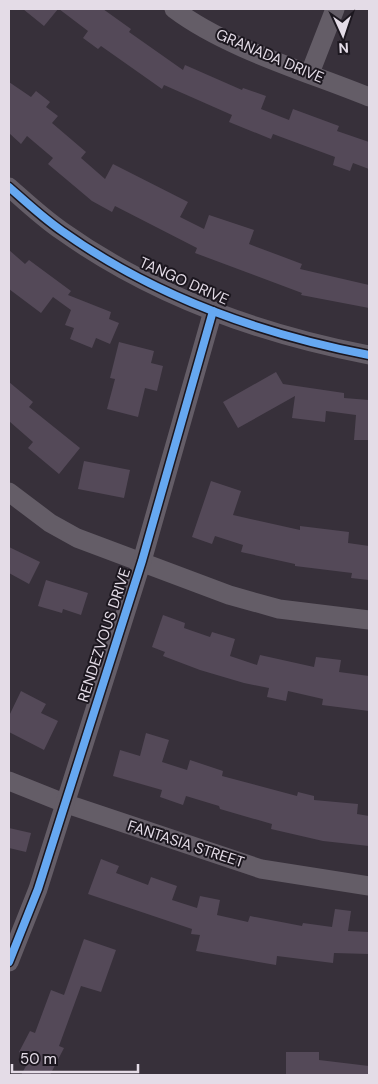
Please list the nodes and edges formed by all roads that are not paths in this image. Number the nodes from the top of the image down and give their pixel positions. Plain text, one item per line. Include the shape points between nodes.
1 (174, 9) edge
2 (335, 9) edge
3 (310, 73) junction
4 (369, 97) edge
5 (9, 187) edge
6 (213, 311) junction
7 (369, 355) edge
8 (9, 492) edge
9 (142, 561) junction
10 (369, 620) edge
11 (9, 781) edge
12 (64, 803) junction
13 (369, 886) edge
14 (9, 962) edge

1 - 3 street, GRANADA DRIVE via 242,47
2 - 3 street
3 - 4 street, GRANADA DRIVE
5 - 6 street, TANGO DRIVE via 61,230 117,266
6 - 7 street, TANGO DRIVE via 327,347
6 - 9 street, RENDEZVOUS DRIVE
8 - 9 street via 50,523 77,538
9 - 10 street via 229,595 279,609
9 - 12 street, RENDEZVOUS DRIVE
11 - 12 street, FANTASIA STREET
12 - 13 street, FANTASIA STREET via 261,869
12 - 14 street, RENDEZVOUS DRIVE via 38,889

